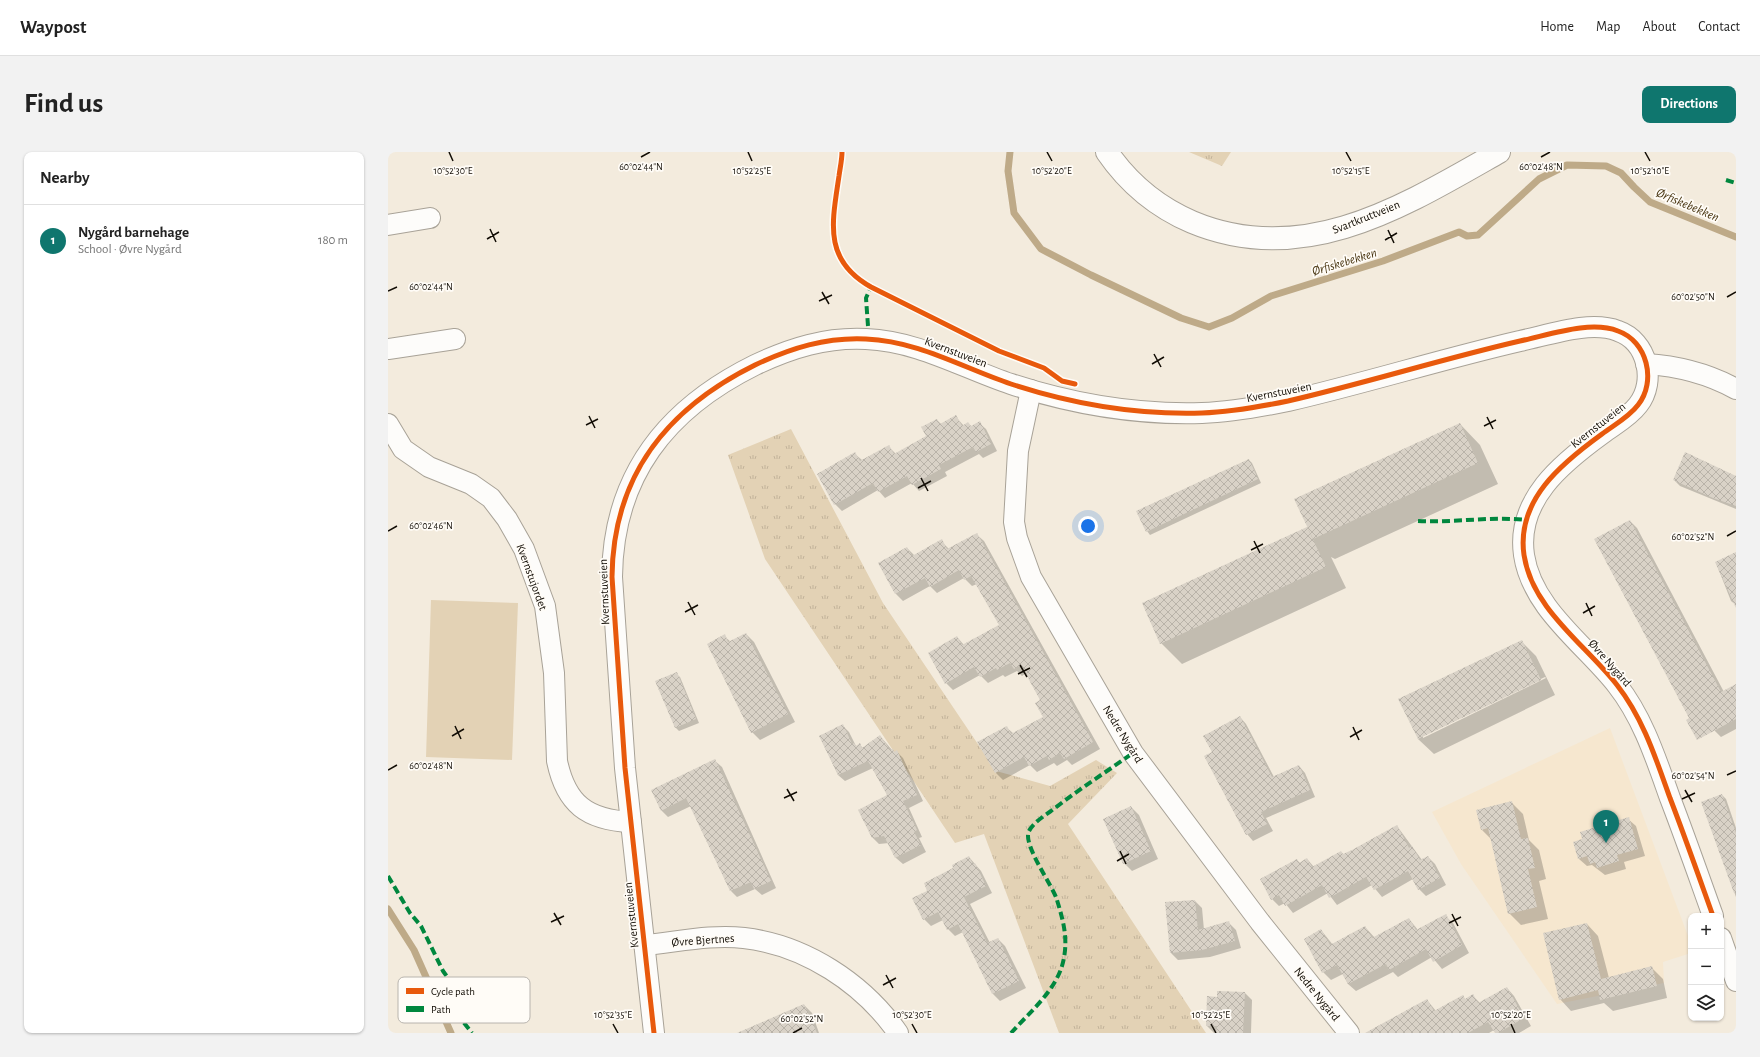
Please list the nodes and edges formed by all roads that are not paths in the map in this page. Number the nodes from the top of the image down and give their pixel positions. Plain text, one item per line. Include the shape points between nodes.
1 (1107, 152) edge
2 (1499, 152) edge
3 (430, 218) dead end
4 (388, 224) edge
5 (455, 339) dead end
6 (388, 348) edge
7 (1646, 364) junction
8 (1736, 389) edge
9 (1031, 390) junction
10 (388, 424) edge
11 (1526, 520) joint
12 (631, 822) junction
13 (1712, 913) edge
14 (644, 945) junction
15 (1724, 947) edge
16 (1736, 981) edge
17 (654, 1033) edge
18 (898, 1033) edge
19 (1349, 1033) edge

1 - 2 street, Svartkruttveien via 1142,193 1178,216 1225,234 1275,240 1324,234 1346,227 1442,184
3 - 4 street
5 - 6 street
7 - 8 street via 1684,368 1705,374
7 - 9 street, Kvernstuveien via 1631,338 1614,329 1597,327 1564,331 1498,346 1308,397 1203,413 1121,409
7 - 11 street, Kvernstuveien via 1647,387 1638,406 1557,470 1539,493
9 - 12 street, Kvernstuveien via 902,344 868,339 825,341 786,351 746,370 708,393 673,421 646,455 626,494 619,514 612,553 622,731
9 - 19 street, Nedre Nygård via 1018,451 1014,522 1031,577 1133,753 1260,922
10 - 12 street, Kvernstujordet via 404,449 429,467 471,484 492,498 507,519 524,549 545,606 554,673 557,761 568,795 590,814 610,821
11 - 13 street, Øvre Nygård via 1523,545 1532,581 1559,620 1617,684 1642,726
12 - 14 street, Kvernstuveien
14 - 17 street, Kvernstuveien
14 - 18 street, Øvre Bjertnes via 743,938 787,948 817,961 856,987
15 - 16 street

